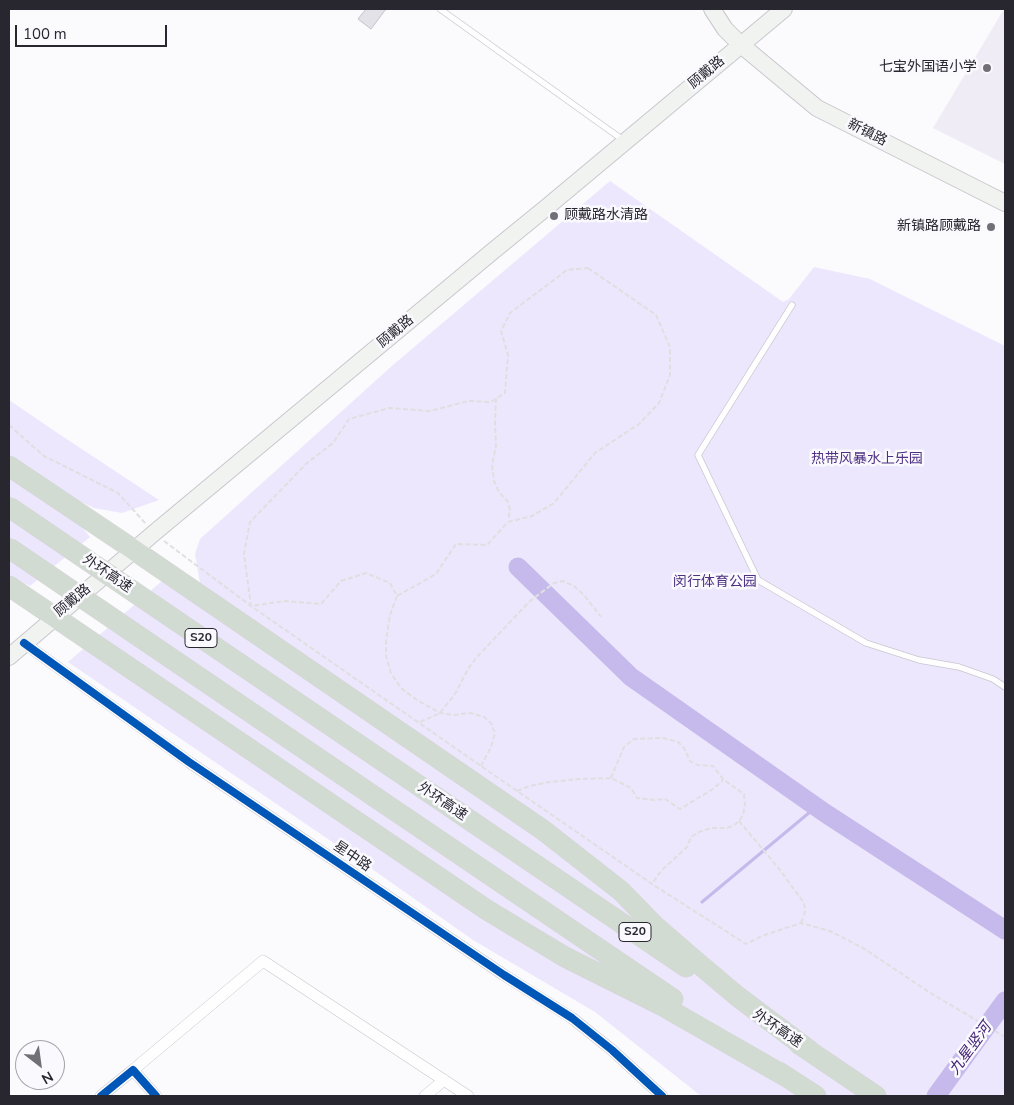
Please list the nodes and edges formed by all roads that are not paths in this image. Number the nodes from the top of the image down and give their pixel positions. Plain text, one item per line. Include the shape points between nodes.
1 (440, 9) edge
2 (712, 9) edge
3 (724, 9) edge
4 (784, 9) edge
5 (740, 44) junction
6 (625, 142) junction
7 (1005, 203) edge
8 (792, 305) dead end
9 (9, 466) edge
10 (9, 507) edge
11 (9, 548) edge
12 (134, 550) junction
13 (9, 586) edge
14 (55, 617) junction
15 (24, 644) junction
16 (9, 657) edge
17 (1005, 687) edge
18 (810, 1052) junction
19 (133, 1070) junction
20 (790, 1079) junction
21 (444, 1080) junction
22 (101, 1096) edge
23 (156, 1096) edge
24 (425, 1096) edge
25 (468, 1096) edge
26 (662, 1096) edge
27 (816, 1096) edge
28 (876, 1096) edge

1 - 6 lane
2 - 5 main road, 新镇路
3 - 5 main road
4 - 5 main road, 顾戴路
5 - 6 main road, 顾戴路
5 - 7 main road, 新镇路 via 817,108
6 - 12 main road, 顾戴路
8 - 17 lane via 698,455 758,580 866,644 919,660 958,667 993,679
9 - 12 highway
10 - 18 highway, 外环高速 / S20, bridge
11 - 20 highway, S20, bridge
12 - 14 main road, 顾戴路
12 - 18 highway via 543,830 621,891 655,926 737,996
13 - 14 highway
14 - 15 main road, 顾戴路
14 - 20 highway via 527,936 661,1005
15 - 16 main road, 顾戴路
15 - 26 street, 星中路 via 189,762 572,1018
18 - 28 highway, 外环高速 / S20
19 - 21 street via 263,961
19 - 22 street
19 - 23 street
20 - 27 highway, S20
21 - 24 street
21 - 25 street

